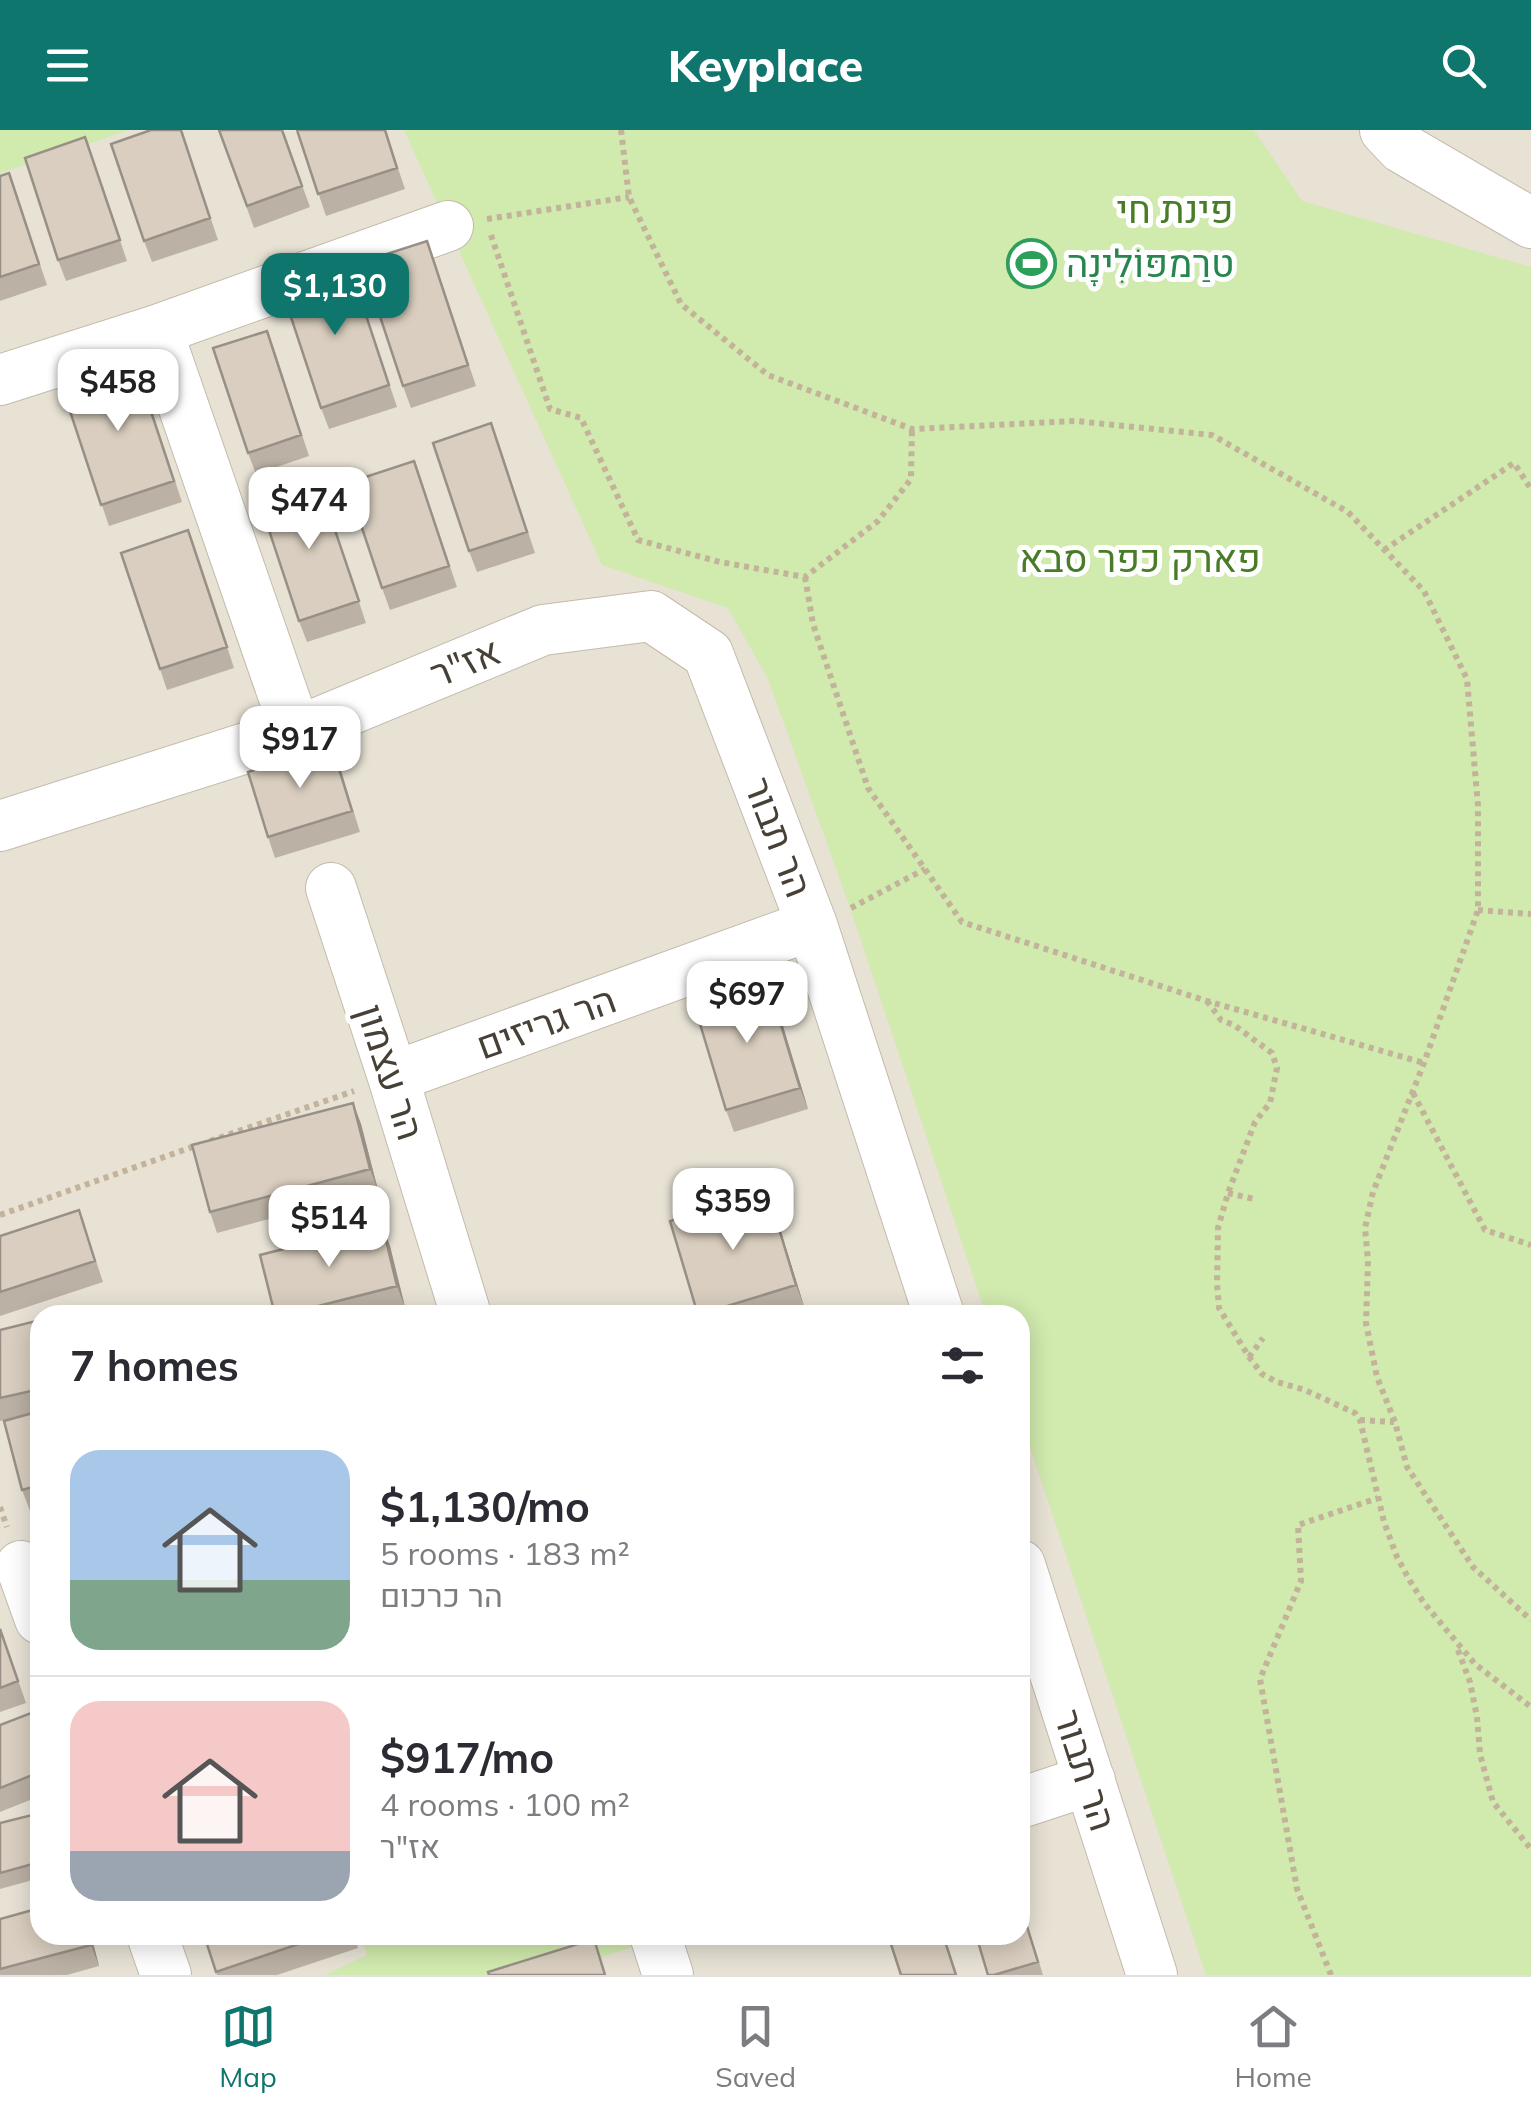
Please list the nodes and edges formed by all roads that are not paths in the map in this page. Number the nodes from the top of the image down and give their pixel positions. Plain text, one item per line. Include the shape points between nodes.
1 (1386, 130) edge
2 (1531, 223) edge
3 (448, 226) dead end
4 (157, 330) junction
5 (0, 380) edge
6 (651, 616) joint
7 (296, 732) junction
8 (0, 826) edge
9 (331, 888) dead end
10 (812, 925) junction
11 (393, 1077) junction
12 (463, 1305) edge
13 (936, 1305) edge
14 (15, 1550) road end
15 (30, 1591) edge
16 (1030, 1596) edge
17 (1090, 1780) junction
18 (1030, 1799) edge
19 (156, 1945) edge
20 (659, 1945) edge
21 (166, 1975) edge
22 (668, 1975) edge
23 (1152, 1975) edge

1 - 2 street via 1402,148
3 - 4 street
4 - 5 street
4 - 7 street
6 - 7 street, אז"ר via 543,630
6 - 10 street, הר תבור via 708,654
7 - 8 street, אז"ר
9 - 11 street, הר עצמון
10 - 11 street, הר גריזים
10 - 13 street, הר תבור
11 - 12 street, הר עצמון
14 - 15 street
16 - 17 street, הר תבור
17 - 18 street
17 - 23 street, הר תבור
19 - 21 street
20 - 22 street

